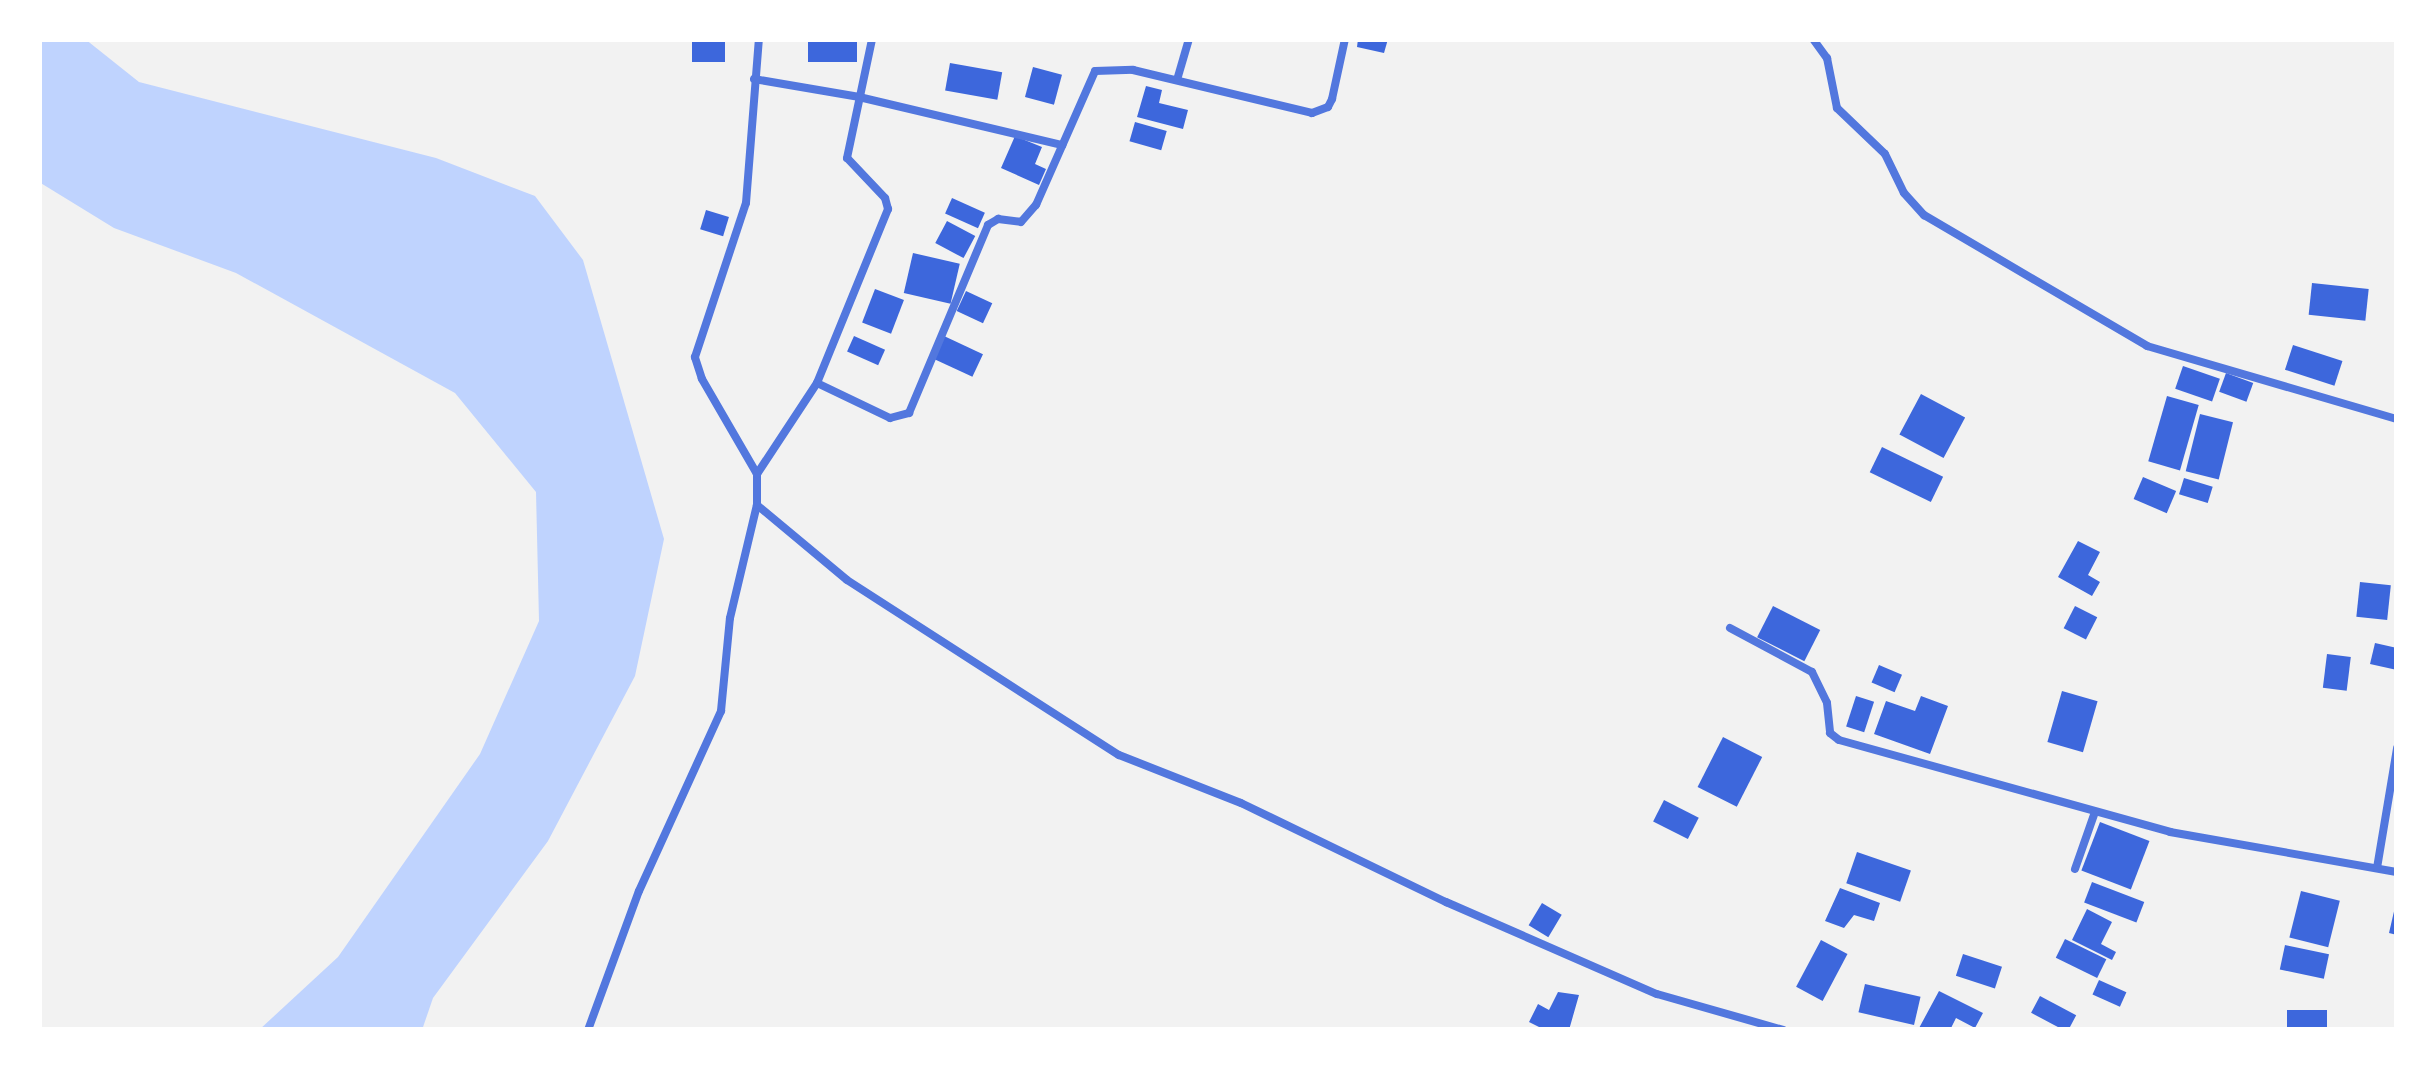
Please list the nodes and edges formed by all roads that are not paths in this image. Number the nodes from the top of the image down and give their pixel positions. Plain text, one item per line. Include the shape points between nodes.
1 (759, 39) edge
2 (872, 39) edge
3 (1190, 39) edge
4 (1345, 39) edge
5 (1813, 39) edge
6 (754, 79) junction
7 (1177, 80) junction
8 (860, 97) junction
9 (1062, 146) junction
10 (817, 383) junction
11 (2397, 419) edge
12 (757, 474) junction
13 (757, 505) junction
14 (1730, 628) dead end
15 (2397, 748) edge
16 (2095, 812) junction
17 (2378, 868) junction
18 (2075, 869) dead end
19 (2397, 872) edge
20 (588, 1030) edge
21 (1783, 1030) edge

1 - 6 street
2 - 8 street
3 - 7 street
4 - 7 street via 1332,99 1321,111
5 - 11 street via 1827,58 1837,108 1885,154 1924,215 2147,346
6 - 8 street
6 - 12 street via 746,203 695,357
7 - 9 street via 1095,70
8 - 9 street
8 - 10 street via 847,158 888,208
9 - 10 street via 1026,218 988,225 909,413 890,418
10 - 12 street
12 - 13 street
13 - 20 street via 730,618 721,711 639,891
13 - 21 street via 847,580 1119,754 1658,994
14 - 16 street via 1812,672 1839,740
15 - 17 street
16 - 17 street
16 - 18 street
17 - 19 street

